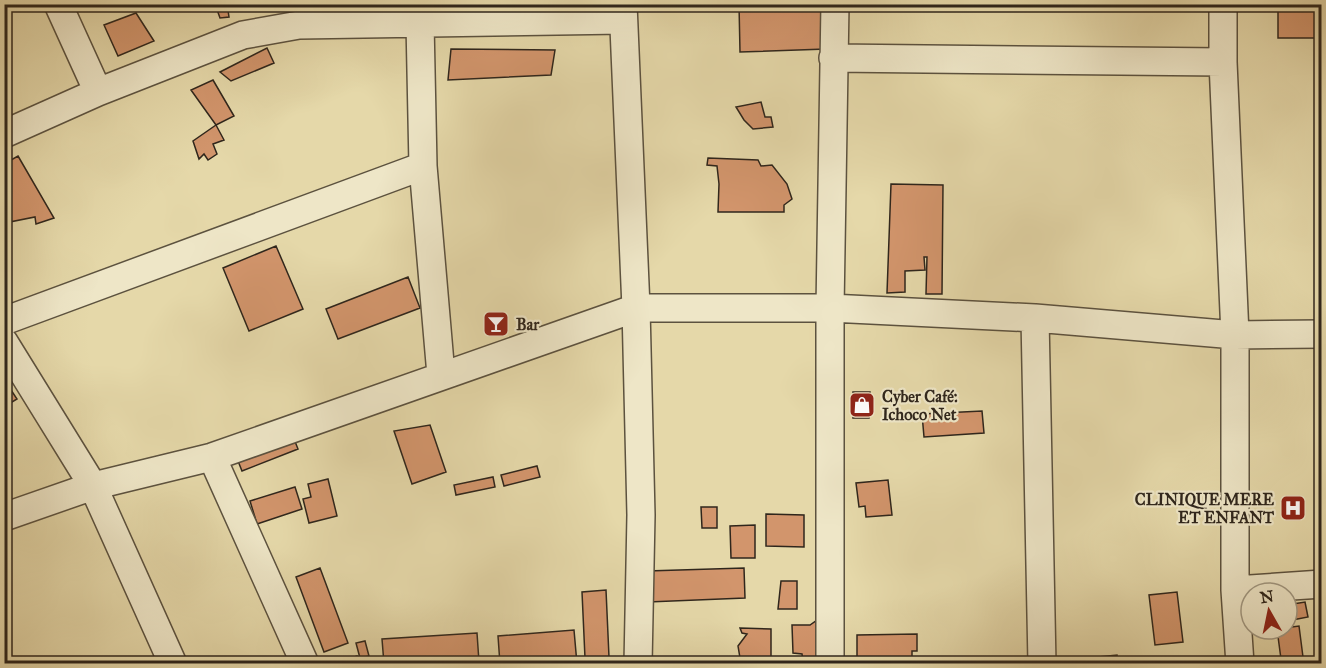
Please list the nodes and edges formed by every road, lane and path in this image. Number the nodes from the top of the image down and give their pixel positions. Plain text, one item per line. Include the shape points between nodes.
1 (58, 4) edge
2 (835, 4) edge
3 (1223, 4) edge
4 (623, 12) edge
5 (420, 22) junction
6 (833, 57) junction
7 (1223, 62) junction
8 (98, 92) junction
9 (4, 134) edge
10 (423, 166) junction
11 (636, 308) junction
12 (830, 308) junction
13 (1035, 318) junction
14 (4, 321) edge
15 (1322, 334) edge
16 (1235, 335) junction
17 (4, 342) edge
18 (441, 375) junction
19 (212, 457) junction
20 (93, 486) junction
21 (4, 517) edge
22 (1322, 584) edge
23 (1235, 590) junction
24 (173, 663) edge
25 (305, 663) edge
26 (638, 663) edge
27 (830, 663) edge
28 (1042, 663) edge
29 (1240, 663) edge

1 - 8 street
2 - 6 street
3 - 7 street
4 - 5 street
4 - 11 street
5 - 8 street via 299,25 261,31
5 - 10 street
6 - 7 street
6 - 12 street
7 - 16 street
8 - 9 street
10 - 14 street
10 - 18 street
11 - 12 street
11 - 18 street
11 - 26 street
12 - 13 street
12 - 27 street
13 - 16 street
13 - 28 street
15 - 16 street
16 - 23 street
17 - 20 street
18 - 19 street
19 - 20 street
19 - 25 street
20 - 21 street
20 - 24 street
22 - 23 street
23 - 29 street

